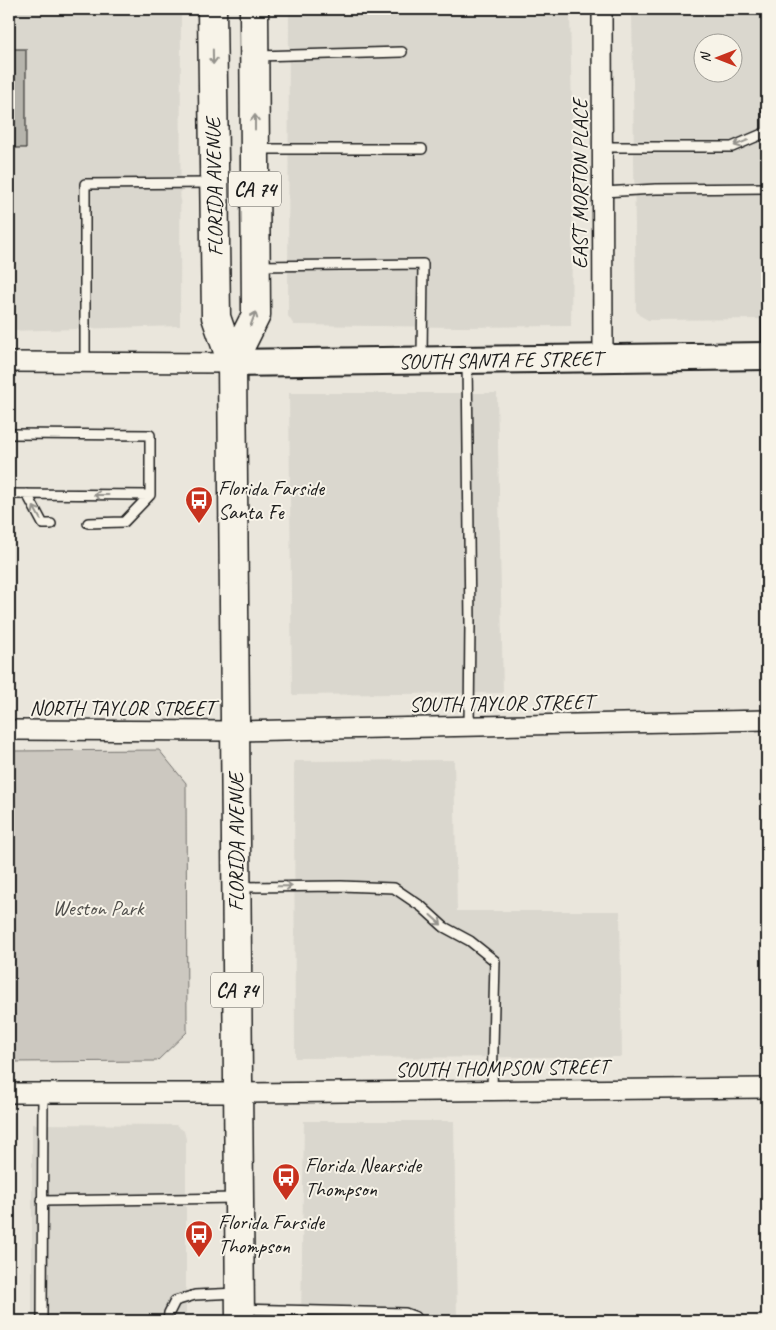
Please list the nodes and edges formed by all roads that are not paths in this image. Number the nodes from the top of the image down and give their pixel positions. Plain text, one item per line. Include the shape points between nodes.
1 (212, 9) edge
2 (254, 9) edge
3 (602, 9) edge
4 (402, 52) dead end
5 (255, 56) junction
6 (767, 112) edge
7 (602, 146) junction
8 (422, 148) dead end
9 (255, 149) junction
10 (214, 183) junction
11 (767, 188) edge
12 (603, 192) junction
13 (256, 266) junction
14 (767, 292) edge
15 (767, 356) edge
16 (603, 359) junction
17 (422, 361) junction
18 (467, 361) junction
19 (9, 362) edge
20 (85, 362) junction
21 (232, 363) junction
22 (9, 434) edge
23 (9, 494) edge
24 (27, 494) junction
25 (150, 495) junction
26 (88, 523) dead end
27 (51, 524) dead end
28 (767, 720) edge
29 (469, 726) junction
30 (9, 730) edge
31 (236, 731) junction
32 (236, 887) junction
33 (767, 1088) edge
34 (492, 1090) junction
35 (9, 1093) edge
36 (42, 1093) junction
37 (238, 1093) junction
38 (239, 1198) junction
39 (42, 1201) junction
40 (240, 1308) edge
41 (42, 1321) edge
42 (168, 1321) edge
43 (419, 1321) edge

1 -> 10 main road, FLORIDA AVENUE / CA 74
2 - 5 main road, FLORIDA AVENUE / CA 74
3 - 7 street, EAST MORTON PLACE
4 - 5 lane
9 -> 5 main road, FLORIDA AVENUE / CA 74
6 -> 7 lane via 767,132 732,146
7 - 12 street, EAST MORTON PLACE
8 - 9 lane
9 - 13 main road, FLORIDA AVENUE / CA 74
10 - 20 lane via 85,184
10 - 21 main road, FLORIDA AVENUE / CA 74 via 216,317
11 - 12 lane
12 - 16 street, EAST MORTON PLACE
13 - 17 lane via 423,264
21 -> 13 main road, FLORIDA AVENUE / CA 74 via 256,315
14 - 15 lane
15 - 16 street, SOUTH SANTA FE STREET
16 - 18 street, SOUTH SANTA FE STREET
17 - 18 street, SOUTH SANTA FE STREET
17 - 21 street, SOUTH SANTA FE STREET
18 - 29 lane
19 - 20 street
20 - 21 street
21 - 31 main road, FLORIDA AVENUE / CA 74
22 - 25 lane via 150,434
23 - 24 lane
25 -> 24 lane
27 -> 24 lane via 43,524
25 - 26 lane via 124,522
28 - 29 street, SOUTH TAYLOR STREET
29 - 31 street, SOUTH TAYLOR STREET
30 - 31 street, NORTH TAYLOR STREET
31 - 32 main road, FLORIDA AVENUE / CA 74
32 -> 34 lane via 394,888 444,927 477,946 495,961
32 - 37 main road, FLORIDA AVENUE / CA 74
33 - 34 street, SOUTH THOMPSON STREET
34 - 37 street, SOUTH THOMPSON STREET
35 - 36 street, SOUTH THOMPSON STREET
36 - 37 street, SOUTH THOMPSON STREET
36 - 39 lane
37 - 38 main road, FLORIDA AVENUE / CA 74
38 - 39 lane
38 - 40 main road, FLORIDA AVENUE / CA 74
39 - 41 lane
40 - 42 lane via 195,1295 175,1300
40 - 43 lane via 405,1313

